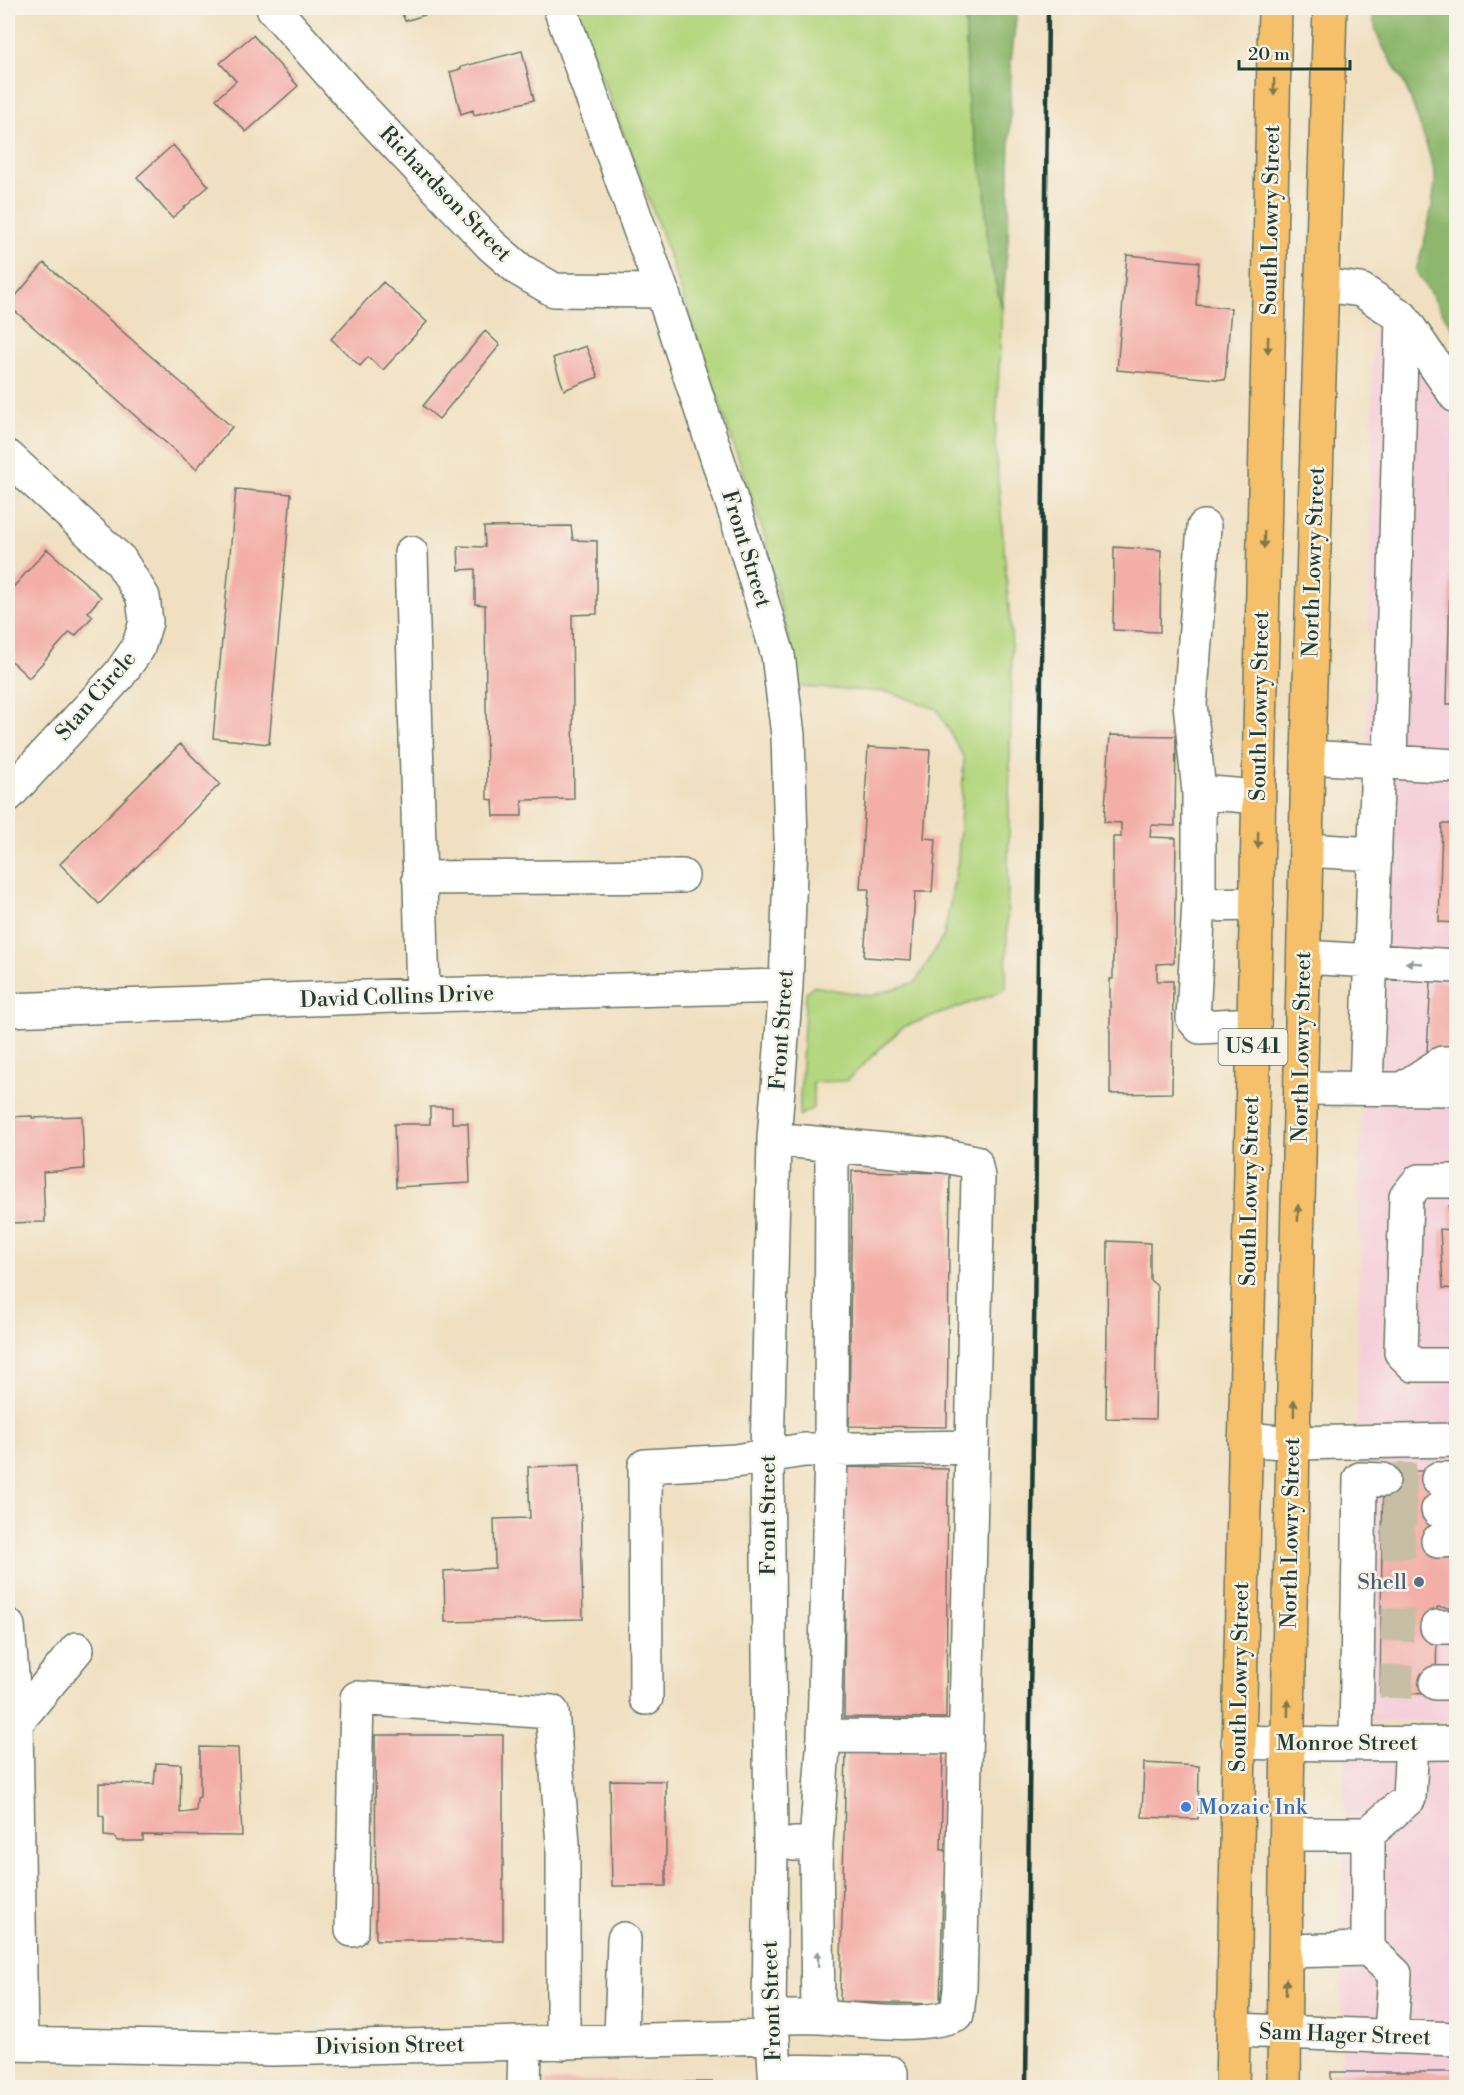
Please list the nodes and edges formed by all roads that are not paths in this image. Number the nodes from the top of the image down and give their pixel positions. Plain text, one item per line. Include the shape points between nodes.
1 (273, 8) edge
2 (560, 8) edge
3 (1275, 8) edge
4 (1330, 10) edge
5 (1322, 285) junction
6 (662, 291) junction
7 (1402, 317) junction
8 (1456, 396) edge
9 (8, 457) edge
10 (1204, 527) dead end
11 (411, 553) dead end
12 (1308, 757) junction
13 (1384, 762) junction
14 (1456, 766) edge
15 (1199, 792) junction
16 (8, 795) edge
17 (1258, 797) junction
18 (1306, 850) junction
19 (1375, 854) junction
20 (682, 876) dead end
21 (419, 878) junction
22 (1199, 900) junction
23 (1257, 904) junction
24 (1304, 957) junction
25 (1371, 961) junction
26 (1456, 966) edge
27 (786, 986) junction
28 (423, 995) junction
29 (8, 1010) edge
30 (1254, 1024) junction
31 (1456, 1063) edge
32 (1366, 1087) junction
33 (1405, 1087) junction
34 (1300, 1088) junction
35 (1456, 1089) edge
36 (774, 1139) junction
37 (832, 1145) junction
38 (1456, 1181) edge
39 (1456, 1365) edge
40 (1245, 1439) junction
41 (1456, 1440) edge
42 (1293, 1443) junction
43 (972, 1447) junction
44 (831, 1449) junction
45 (767, 1457) junction
46 (1374, 1517) dead end
47 (8, 1626) edge
48 (77, 1649) dead end
49 (646, 1698) dead end
50 (16, 1723) junction
51 (824, 1736) junction
52 (966, 1737) junction
53 (1239, 1742) junction
54 (1412, 1743) junction
55 (1456, 1743) edge
56 (1287, 1744) junction
57 (1356, 1744) junction
58 (1287, 1834) junction
59 (1368, 1834) junction
60 (816, 1843) junction
61 (771, 1845) junction
62 (352, 1930) dead end
63 (624, 1939) dead end
64 (1368, 1949) junction
65 (1287, 1951) junction
66 (818, 2017) junction
67 (771, 2027) junction
68 (1234, 2030) junction
69 (1285, 2033) junction
70 (1391, 2035) junction
71 (1456, 2039) edge
72 (621, 2041) junction
73 (525, 2043) junction
74 (563, 2043) junction
75 (14, 2044) edge
76 (775, 2079) edge
77 (524, 2088) edge
78 (891, 2088) edge
79 (1232, 2088) edge
80 (1284, 2088) edge

1 - 6 street, Richardson Street via 354,100 491,245 520,270 554,290
2 - 6 street, Front Street
3 -> 17 main road, South Lowry Street / US 41
4 - 5 main road, North Lowry Street / US 41
5 - 7 street via 1361,290
5 - 12 main road, North Lowry Street / US 41
6 - 27 street, Front Street via 778,655 788,735 791,841
7 - 8 street
7 - 13 street
9 - 16 street, Stan Circle via 120,560 143,597 146,622 138,648 119,675
10 - 15 street via 1190,704
11 - 21 street
12 - 13 street
12 - 18 main road, North Lowry Street / US 41
13 - 14 street
13 - 19 street
15 - 17 street
15 - 22 street
17 -> 23 main road, South Lowry Street / US 41
18 - 19 street
18 - 24 main road, North Lowry Street / US 41
19 - 25 street
20 - 21 street
21 - 28 street
22 - 23 street via 1199,905
22 - 30 street via 1193,1020 1200,1027
23 - 30 main road, South Lowry Street / US 41
24 - 25 street
24 - 34 main road, North Lowry Street / US 41
26 -> 25 street
25 - 32 street
27 - 28 street, David Collins Drive
27 - 36 street, Front Street
28 - 29 street, David Collins Drive
30 - 40 main road, South Lowry Street / US 41
31 - 33 street via 1442,1063
32 - 33 street
32 - 34 street
33 - 35 street
42 -> 34 main road, North Lowry Street / US 41
36 - 37 street
36 - 45 street, Front Street
37 - 43 street via 975,1161 978,1177
37 - 44 street
38 - 39 street via 1419,1181 1406,1197 1401,1352 1414,1365
40 - 42 street
40 - 53 main road, South Lowry Street / US 41
41 - 42 street
56 -> 42 main road, North Lowry Street / US 41
43 - 44 street
43 - 52 street
44 - 45 street
44 - 51 street
45 - 49 street via 645,1466
45 - 61 street, Front Street
46 - 57 street via 1369,1681
47 - 50 street
48 - 50 street
50 - 75 street
51 - 52 street
51 - 60 street
52 - 66 street, Division Street via 957,2014 944,2020 890,2022
53 - 56 street, Monroe Street
53 - 68 main road, South Lowry Street / US 41
54 - 55 street, Monroe Street
54 - 57 street, Monroe Street
54 - 59 street via 1409,1798
56 - 57 street, Monroe Street
56 - 58 main road, North Lowry Street / US 41
58 - 59 street
58 - 65 main road, North Lowry Street / US 41
59 - 64 street
60 - 61 street
66 -> 60 street
61 - 67 street, Front Street
62 - 74 street via 357,1698 552,1712 563,1843
63 - 72 street
64 - 65 street
64 - 70 street via 1395,1974
69 -> 65 main road, North Lowry Street / US 41
66 - 67 street, Division Street
67 - 72 street, Division Street
67 - 76 street, Front Street
68 - 69 street, Sam Hager Street
68 - 79 main road, South Lowry Street / US 41
69 - 70 street, Sam Hager Street
69 - 80 main road, North Lowry Street / US 41
70 - 71 street, Sam Hager Street
72 - 74 street, Division Street
73 - 74 street, Division Street
73 - 75 street, Division Street via 273,2049
73 - 77 street
76 - 78 street via 891,2073

